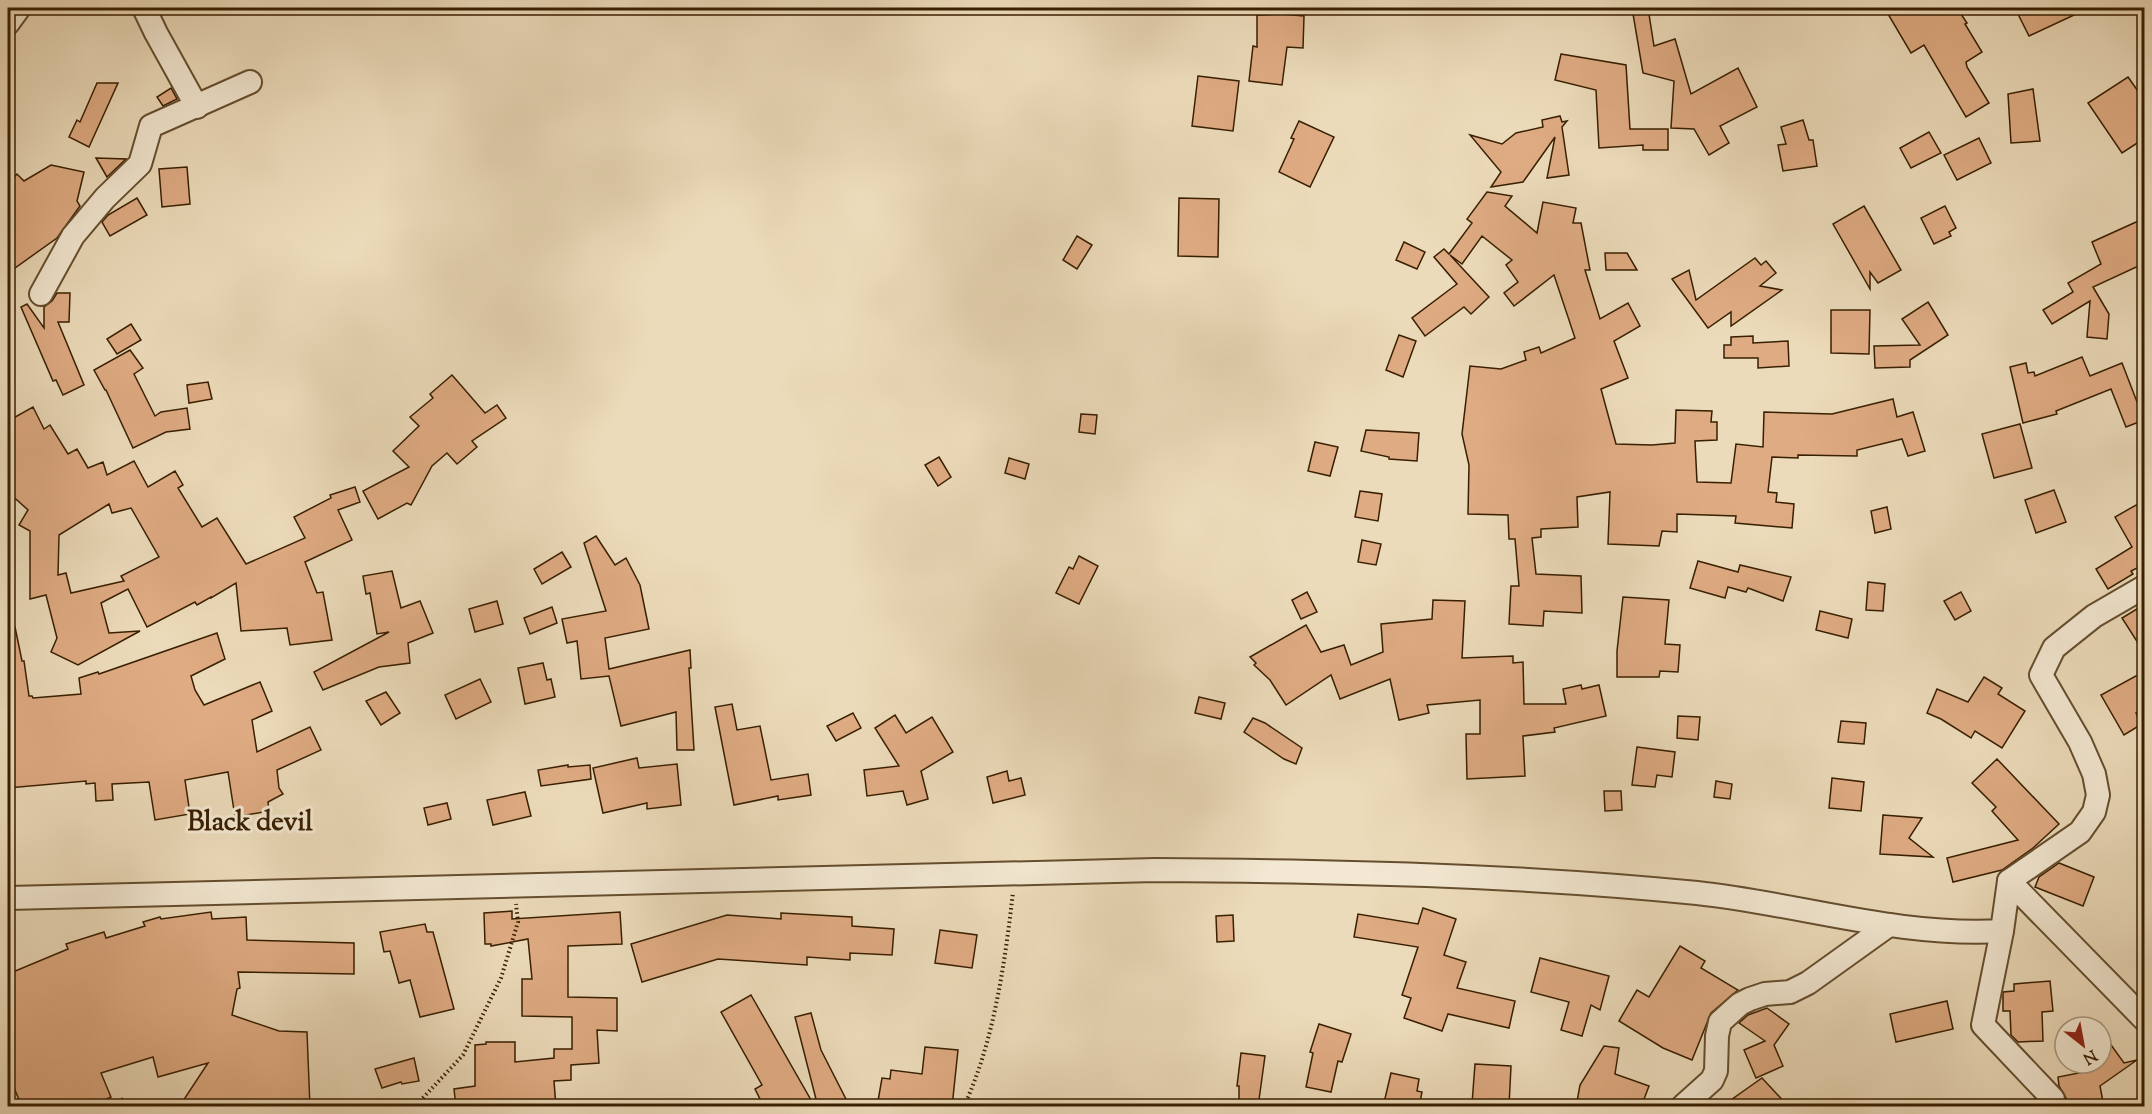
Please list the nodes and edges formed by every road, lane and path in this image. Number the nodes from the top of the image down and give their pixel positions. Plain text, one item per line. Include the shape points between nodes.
1 (19, 8) edge
2 (144, 8) edge
3 (8, 23) edge
4 (250, 82) dead end
5 (196, 107) junction
6 (41, 294) dead end
7 (2145, 588) edge
8 (1015, 873) junction
9 (2009, 881) junction
10 (514, 886) junction
11 (8, 898) edge
12 (1889, 926) junction
13 (2002, 931) junction
14 (2145, 1019) edge
15 (124, 1098) dead end
16 (116, 1107) edge
17 (419, 1107) edge
18 (964, 1107) edge
19 (1683, 1107) edge
20 (2053, 1107) edge

1 - 3 street
2 - 5 street
4 - 5 street
5 - 6 street via 151,126 140,164 73,236
7 - 9 street via 2094,616 2054,648 2041,675 2080,742 2098,795 2094,812 2080,832
8 - 10 street
8 - 12 street via 1234,871 1557,882 1741,898
8 - 18 path via 1007,951 975,1084
9 - 13 street
9 - 14 street
10 - 11 street
10 - 17 path via 518,922 501,978 463,1055
12 - 13 street
12 - 19 street via 1809,983 1790,992 1765,994 1740,1004 1720,1022 1712,1080
13 - 20 street via 1983,1025 2053,1099
15 - 16 path

